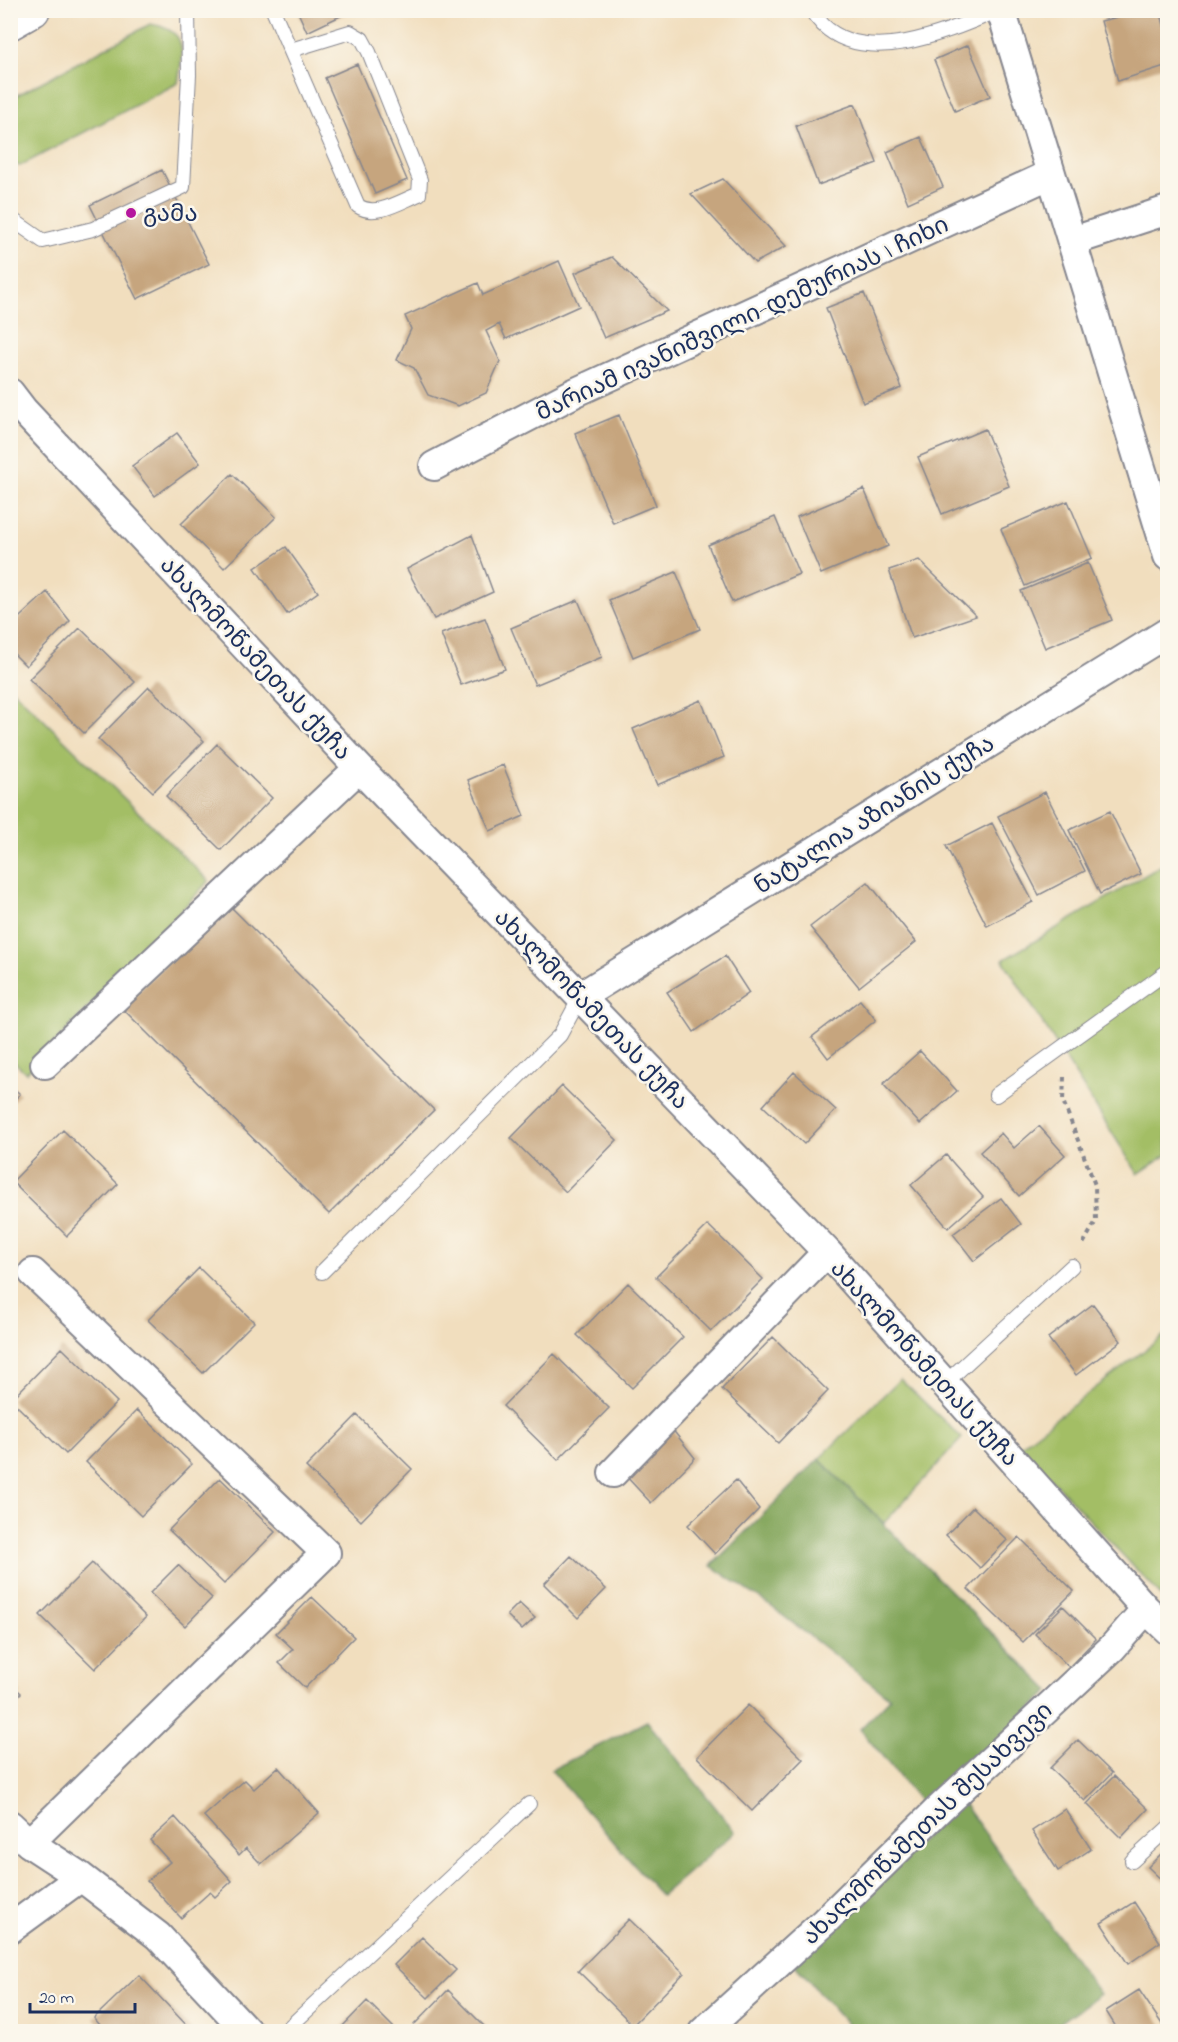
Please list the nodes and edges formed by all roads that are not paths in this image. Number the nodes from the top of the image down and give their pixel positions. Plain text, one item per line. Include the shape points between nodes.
1 (33, 10) edge
2 (188, 10) edge
3 (273, 10) edge
4 (812, 10) edge
5 (1000, 10) edge
6 (10, 23) edge
7 (291, 50) junction
8 (1051, 174) junction
9 (1167, 210) edge
10 (10, 218) edge
11 (1073, 241) junction
12 (15, 409) edge
13 (434, 465) dead end
14 (1167, 556) edge
15 (1167, 632) edge
16 (359, 768) junction
17 (1167, 971) edge
18 (581, 996) junction
19 (45, 1064) dead end
20 (996, 1095) dead end
21 (827, 1252) junction
22 (1072, 1266) road end
23 (322, 1272) dead end
24 (33, 1274) dead end
25 (944, 1384) junction
26 (613, 1473) dead end
27 (1146, 1609) junction
28 (1167, 1630) edge
29 (529, 1804) dead end
30 (1167, 1828) edge
31 (20, 1834) edge
32 (1132, 1861) dead end
33 (81, 1877) junction
34 (10, 1929) edge
35 (248, 2031) edge
36 (284, 2031) edge
37 (703, 2031) edge

1 - 6 main road
2 - 10 lane via 183,187 93,229 43,241
3 - 7 lane
4 - 5 lane via 832,33 859,44 906,42 938,35
5 - 8 street
7 - 7 lane via 358,206 375,211 419,194 420,180 362,39 350,32
8 - 11 street
8 - 13 street, მარიამ ივანიშვილი-დემურიას I ჩიხი via 574,393
9 - 11 street
11 - 14 street
12 - 16 street, ახალმოწამეთას ქუჩა
15 - 18 street, ნატალია აზიანის ქუჩა
16 - 18 street, ახალმოწამეთას ქუჩა
16 - 19 street
17 - 20 lane
18 - 21 street, ახალმოწამეთას ქუჩა
18 - 23 lane via 560,1035
21 - 25 street, ახალმოწამეთას ქუჩა
21 - 26 street
22 - 25 lane
24 - 31 street via 326,1553
25 - 27 street, ახალმოწამეთას ქუჩა
27 - 28 street, ახალმოწამეთას ქუჩა
27 - 37 street, ახალმოწამეთას შესახვევი via 1112,1648 939,1809 825,1922
29 - 36 lane
30 - 32 lane
31 - 33 street
33 - 34 street
33 - 35 street via 158,1936

